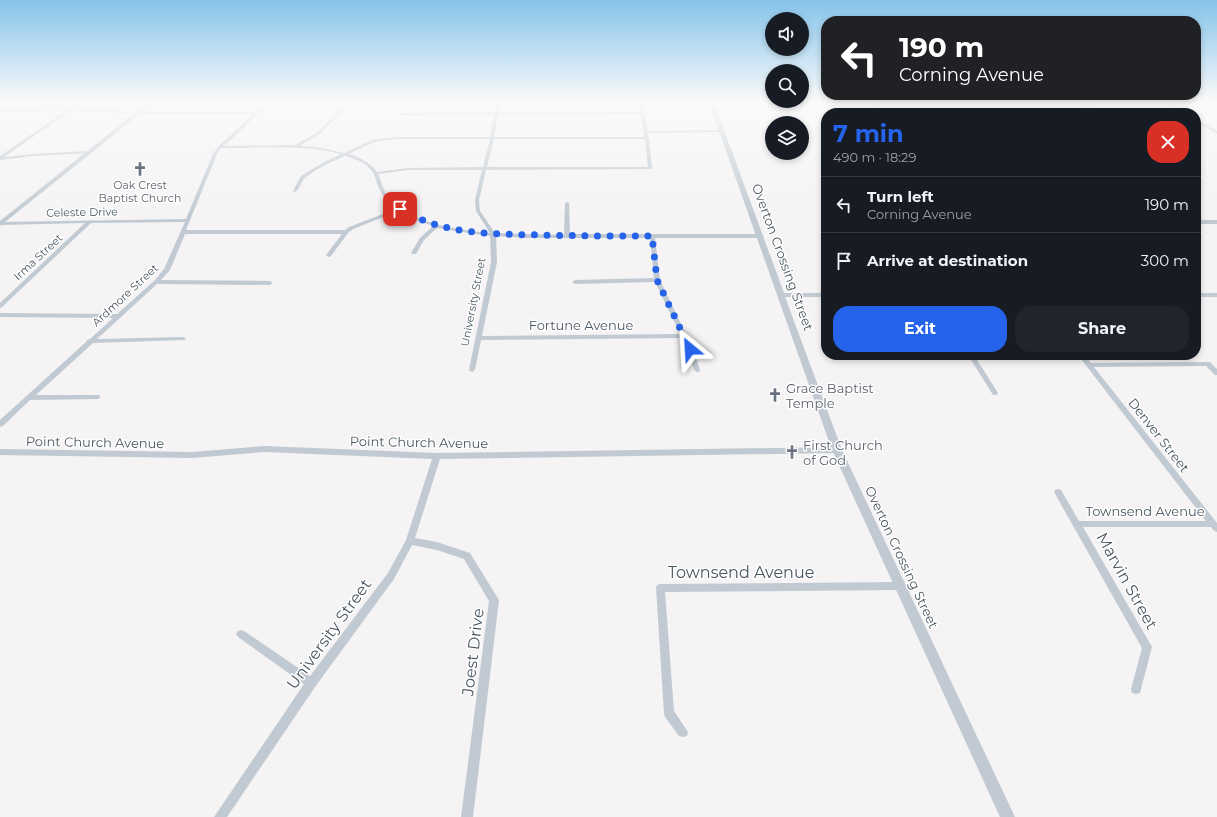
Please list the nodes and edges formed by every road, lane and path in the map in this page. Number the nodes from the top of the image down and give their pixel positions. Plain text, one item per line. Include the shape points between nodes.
1 (30, 138) edge
2 (106, 138) edge
3 (230, 138) edge
4 (310, 138) edge
5 (395, 138) edge
6 (492, 138) edge
7 (647, 138) edge
8 (724, 138) edge
9 (220, 147) junction
10 (295, 147) junction
11 (88, 152) junction
12 (345, 154) junction
13 (0, 159) edge
14 (484, 169) junction
15 (377, 173) junction
16 (295, 191) dead end
17 (567, 203) dead end
18 (400, 209) junction
19 (187, 220) junction
20 (89, 222) junction
21 (1201, 222) edge
22 (1217, 222) edge
23 (1, 223) edge
24 (436, 226) junction
25 (184, 232) junction
26 (346, 232) junction
27 (493, 234) junction
28 (567, 236) junction
29 (652, 236) junction
30 (761, 236) junction
31 (414, 253) dead end
32 (329, 255) dead end
33 (657, 280) junction
34 (156, 282) junction
35 (575, 282) dead end
36 (270, 283) dead end
37 (782, 294) junction
38 (821, 295) edge
39 (1201, 295) edge
40 (1217, 295) edge
41 (0, 306) edge
42 (0, 315) edge
43 (118, 316) junction
44 (684, 336) junction
45 (479, 338) junction
46 (183, 339) dead end
47 (89, 342) junction
48 (975, 360) edge
49 (1085, 360) edge
50 (1090, 366) junction
51 (472, 370) dead end
52 (697, 370) dead end
53 (1217, 373) edge
54 (995, 393) dead end
55 (97, 397) dead end
56 (28, 398) junction
57 (0, 424) edge
58 (837, 450) junction
59 (0, 452) edge
60 (437, 456) junction
61 (1058, 492) dead end
62 (1077, 524) junction
63 (1215, 526) edge
64 (410, 541) junction
65 (900, 586) junction
66 (241, 634) dead end
67 (311, 683) junction
68 (1136, 689) dead end
69 (683, 732) dead end
70 (220, 817) edge
71 (467, 817) edge
72 (1008, 817) edge

1 - 13 street
2 - 11 street
3 - 9 street, Ardmore Street
4 - 10 street
5 - 12 street via 373,141
6 - 14 street
7 - 14 street via 650,168
8 - 30 street, Overton Crossing Street
9 - 10 street
9 - 19 street, Ardmore Street
10 - 12 street
11 - 13 street
11 - 23 street
12 - 15 street via 368,165
12 - 16 street via 303,177
14 - 15 street via 408,169
14 - 27 street via 477,200 478,211
15 - 18 street via 384,194
17 - 28 street
18 - 24 street via 416,219
18 - 26 street via 366,221
19 - 20 street, Celeste Drive
19 - 25 street, Ardmore Street
20 - 23 street, Celeste Drive
20 - 41 street, Irma Street
21 - 22 street
24 - 27 street
24 - 31 street via 422,239
25 - 26 street
25 - 34 street, Ardmore Street via 167,270
26 - 32 street
27 - 28 street
27 - 45 street, University Street via 494,262
28 - 29 street
29 - 30 street
29 - 33 street
30 - 37 street, Overton Crossing Street
33 - 35 street
33 - 44 street
34 - 36 street
34 - 43 street, Ardmore Street
37 - 38 street
37 - 58 street, Overton Crossing Street
39 - 40 street
42 - 43 street
43 - 47 street, Ardmore Street
44 - 45 street, Fortune Avenue
44 - 52 street
45 - 51 street, University Street
46 - 47 street
47 - 56 street, Ardmore Street
48 - 54 street
49 - 50 street, Denver Street
50 - 53 street via 1208,364
50 - 63 street, Denver Street
55 - 56 street
56 - 57 street, Ardmore Street
58 - 60 street, Point Church Avenue
58 - 65 street, Overton Crossing Street
59 - 60 street, Point Church Avenue via 192,455 264,449
60 - 64 street, University Street
61 - 62 street, Marvin Street
62 - 63 street, Townsend Avenue
62 - 68 street, Marvin Street via 1147,647
64 - 67 street, University Street via 390,576
64 - 71 street, Joest Drive via 437,546 467,556 494,600
65 - 69 street, Townsend Avenue via 660,588 669,713
65 - 72 street, Overton Crossing Street
66 - 67 street
67 - 70 street, University Street

